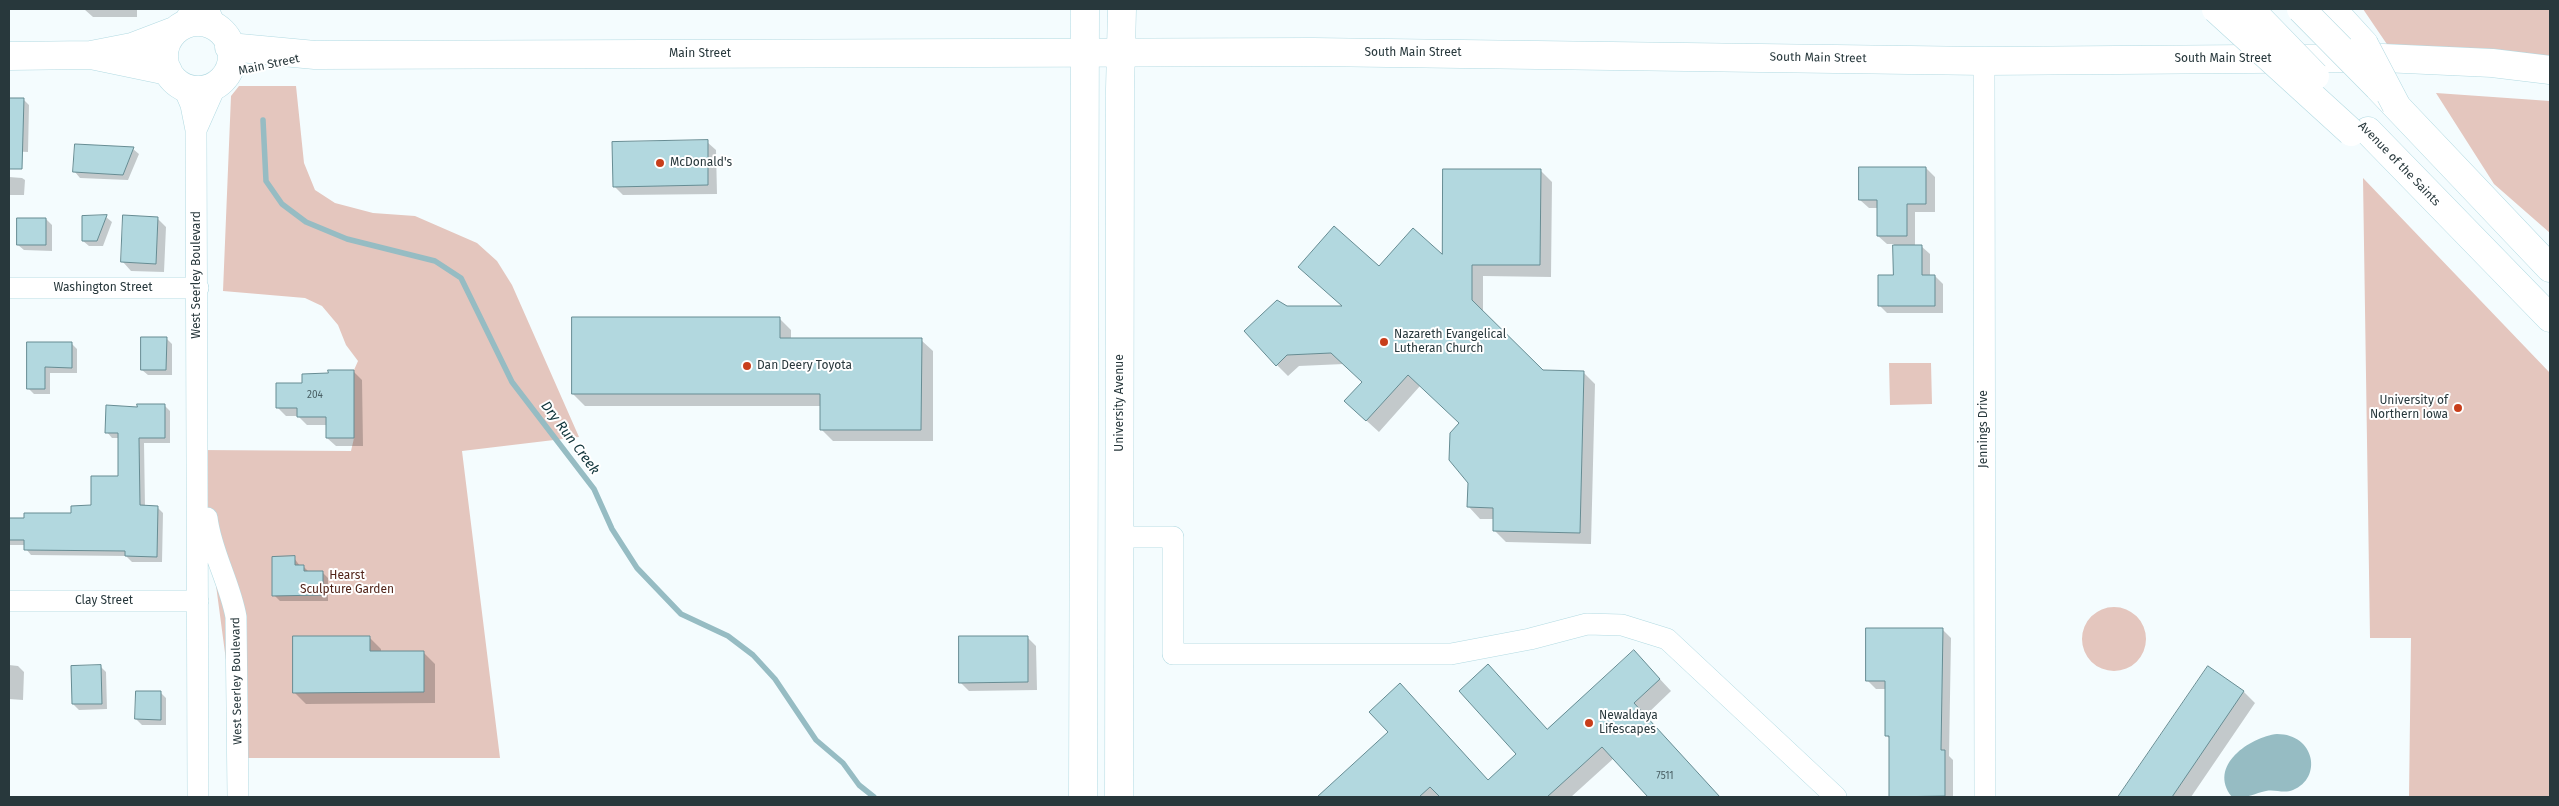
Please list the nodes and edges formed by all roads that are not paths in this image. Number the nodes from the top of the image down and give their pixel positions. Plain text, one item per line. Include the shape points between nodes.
1 (1085, 9) edge
2 (1122, 9) edge
3 (2216, 9) edge
4 (2250, 9) edge
5 (2301, 9) edge
6 (2332, 9) edge
7 (183, 22) edge
8 (217, 28) edge
9 (1122, 52) junction
10 (1085, 53) junction
11 (91, 55) junction
12 (315, 55) junction
13 (9, 56) edge
14 (1984, 61) junction
15 (2550, 70) edge
16 (175, 79) junction
17 (220, 81) junction
18 (2396, 106) junction
19 (196, 130) junction
20 (2360, 132) junction
21 (2550, 268) edge
22 (9, 288) edge
23 (198, 288) junction
24 (2550, 318) edge
25 (198, 450) junction
26 (1120, 537) junction
27 (9, 601) edge
28 (198, 601) junction
29 (198, 797) edge
30 (238, 797) edge
31 (1083, 797) edge
32 (1119, 797) edge
33 (1836, 797) edge
34 (1985, 797) edge

1 - 10 main road
2 - 9 main road, University Avenue
3 - 20 main road, bridge
4 - 20 main road, Avenue of the Saints, bridge
5 - 18 main road, bridge
6 - 18 main road, bridge via 2364,44
7 - 8 main road via 200,22
7 - 11 main road via 132,47
7 - 16 main road via 164,50 164,61
8 - 12 main road, Main Street
8 - 17 main road via 232,56 230,67
9 - 10 main road, South Main Street
9 - 14 main road, South Main Street via 1610,54
9 - 26 main road, University Avenue
10 - 12 main road, Main Street
10 - 31 main road
11 - 13 main road
11 - 16 main road
12 - 17 main road, Main Street via 238,71
14 - 15 main road, South Main Street via 2383,58 2492,63
14 - 34 street, Jennings Drive
16 - 17 main road via 205,89
16 - 19 street, West Seerley Boulevard via 191,105
17 - 19 street, West Seerley Boulevard
18 - 21 main road
19 - 23 street, West Seerley Boulevard
20 - 24 main road
22 - 23 street, Washington Street
23 - 25 street, West Seerley Boulevard
25 - 28 street, West Seerley Boulevard
25 - 30 street, West Seerley Boulevard via 209,537 232,594 236,617
26 - 32 main road, University Avenue
26 - 33 street via 1172,537 1172,654 1451,654 1587,624 1622,626 1667,639
27 - 28 street, Clay Street
28 - 29 street, West Seerley Boulevard

